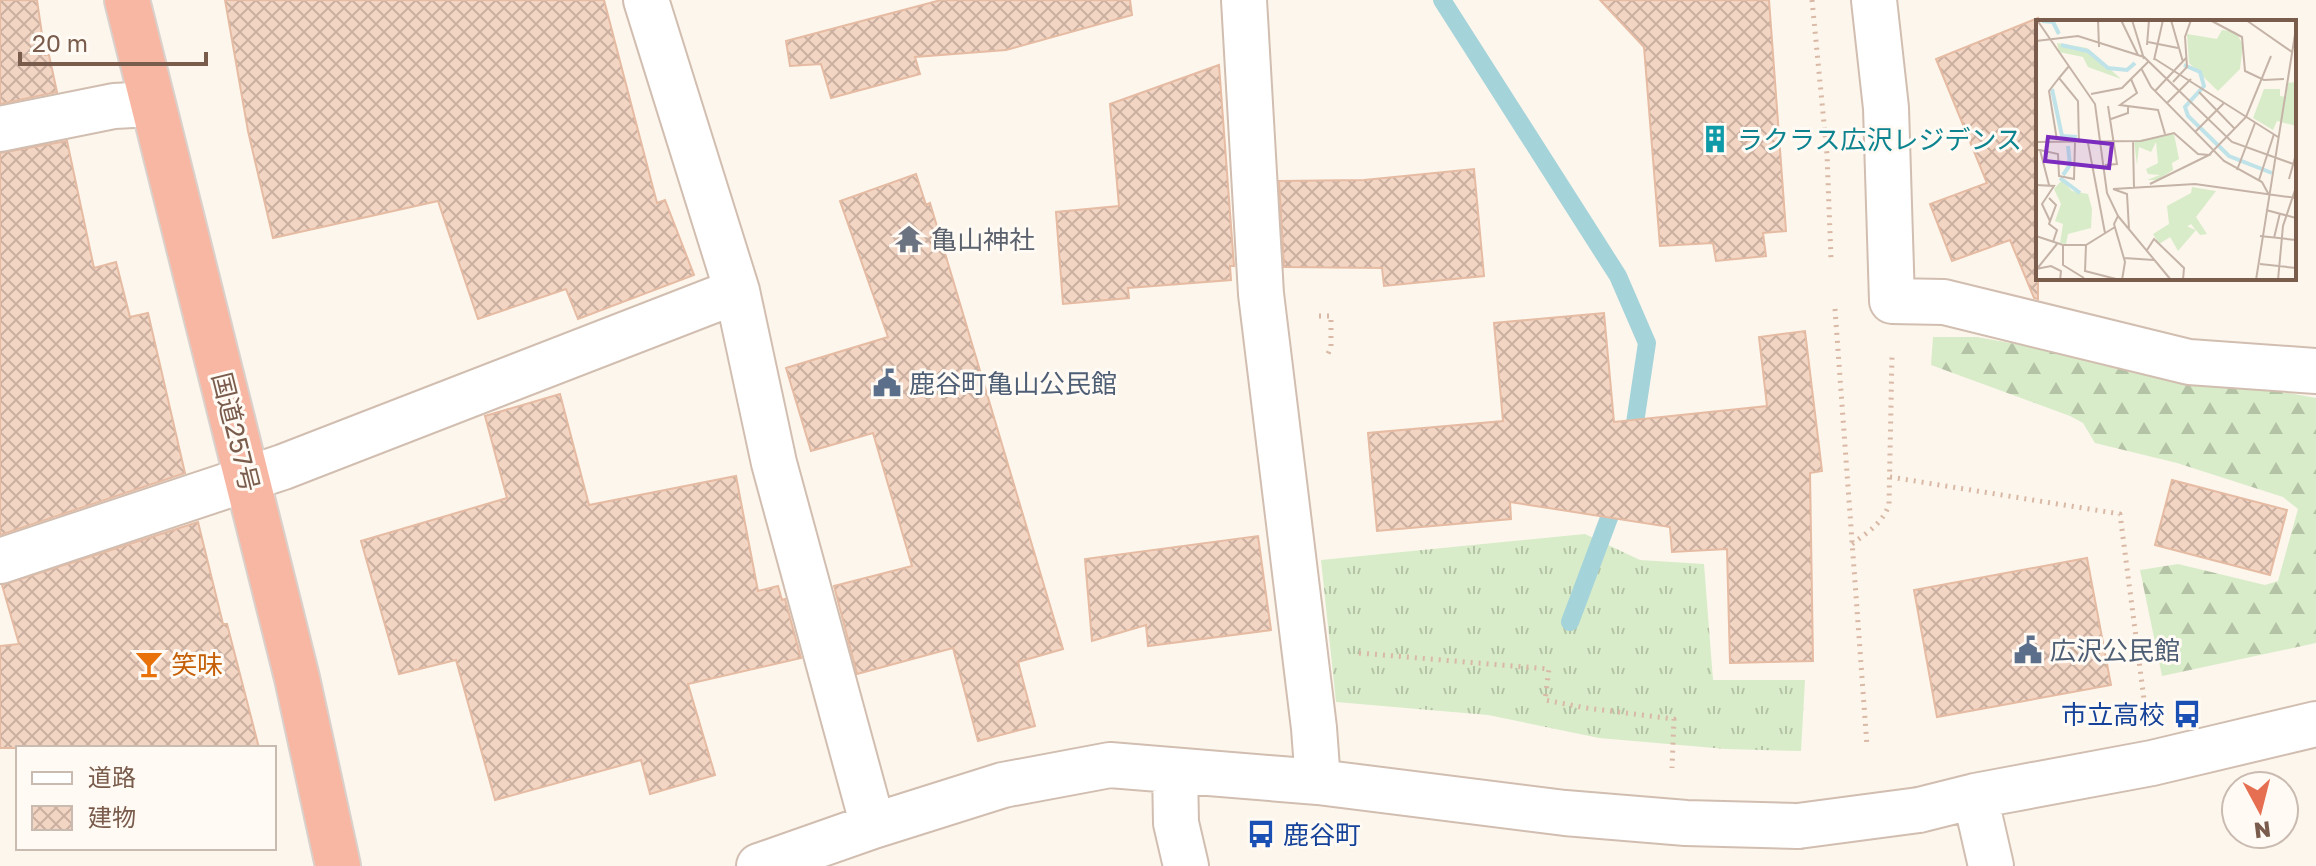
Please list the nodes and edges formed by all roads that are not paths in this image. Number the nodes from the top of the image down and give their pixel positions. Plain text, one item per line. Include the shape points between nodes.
1 (127, 0) edge
2 (646, 0) edge
3 (1244, 0) edge
4 (1874, 0) edge
5 (152, 104) junction
6 (0, 129) edge
7 (737, 291) junction
8 (2316, 371) edge
9 (248, 480) junction
10 (0, 561) edge
11 (2316, 724) edge
12 (1175, 771) junction
13 (1318, 782) junction
14 (1975, 796) junction
15 (873, 826) junction
16 (338, 866) edge
17 (759, 866) edge
18 (1186, 866) edge
19 (1991, 866) edge

1 - 5 highway, 国道257号
2 - 7 street
3 - 13 street via 1264,315
4 - 8 street via 1886,108 1892,301 1944,302 2189,362
5 - 6 street via 114,106
5 - 9 highway, 国道257号
7 - 9 street
7 - 15 street via 774,463
9 - 10 street
9 - 16 highway, 国道257号
11 - 14 street via 2152,763
12 - 13 street
12 - 15 street via 1110,765 1068,772 1003,785
12 - 18 street via 1176,823
13 - 14 street, bridge via 1565,813 1798,826 1919,810
14 - 19 street
15 - 17 street

